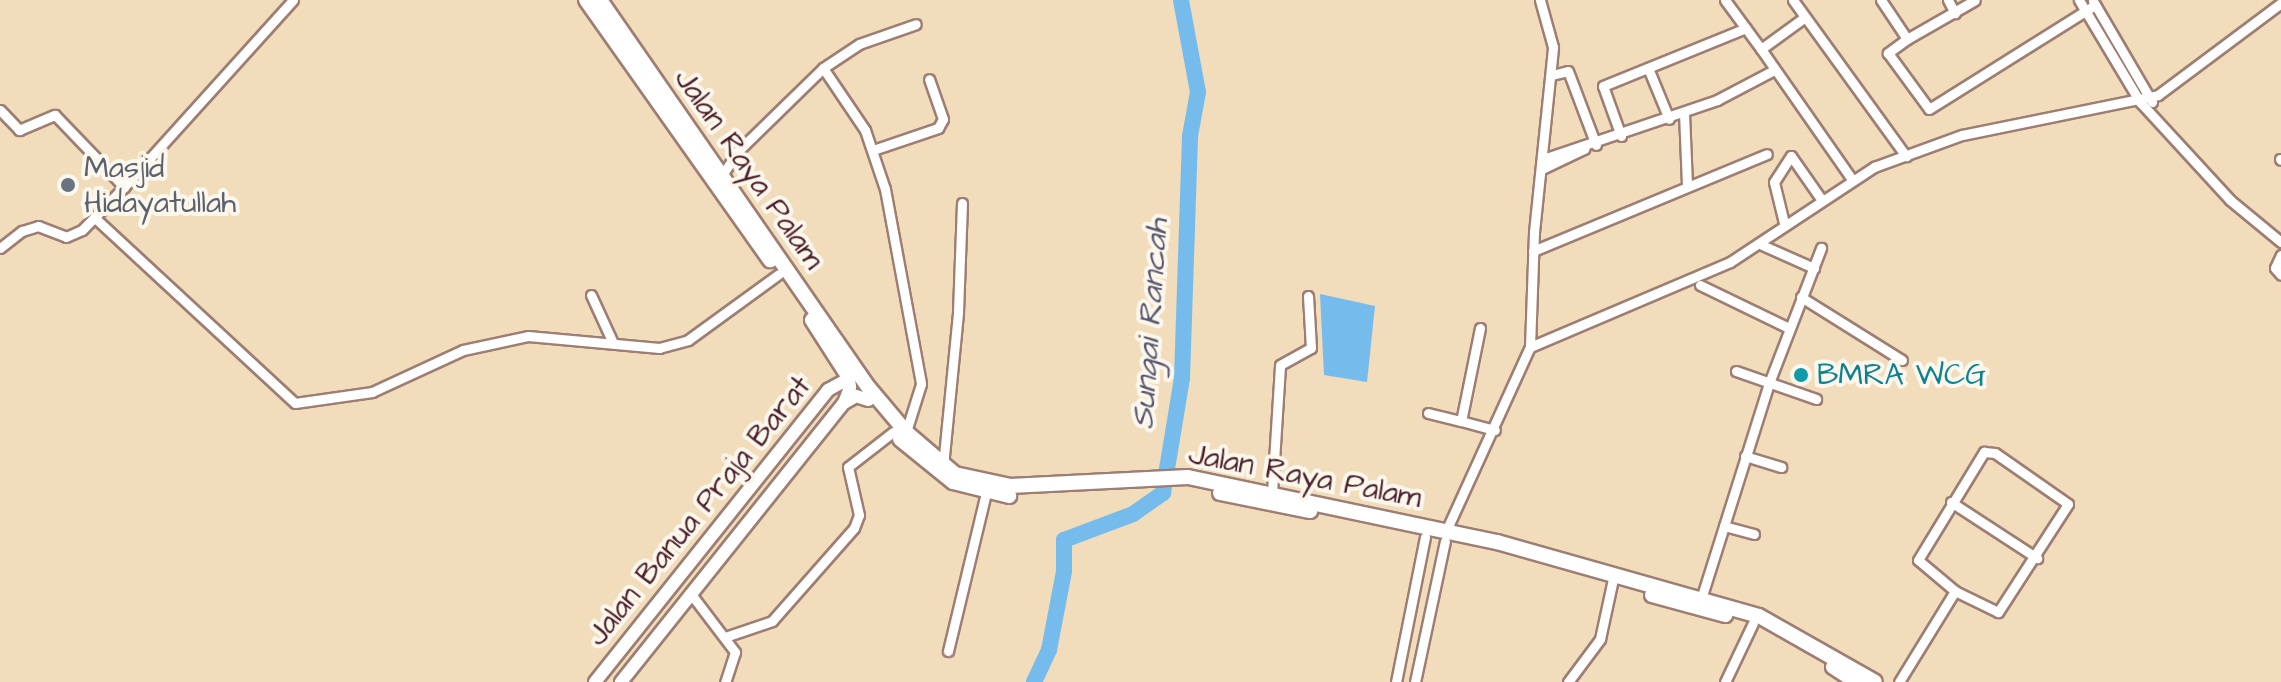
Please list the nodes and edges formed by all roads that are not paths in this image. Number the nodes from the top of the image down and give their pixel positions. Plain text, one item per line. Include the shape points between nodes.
1 (293, 0) edge
2 (586, 0) edge
3 (1540, 0) edge
4 (1725, 0) edge
5 (1793, 0) edge
6 (1881, 0) edge
7 (1948, 0) edge
8 (1975, 0) edge
9 (2079, 0) edge
10 (605, 2) edge
11 (2274, 4) edge
12 (2091, 5) edge
13 (1955, 13) junction
14 (1805, 17) junction
15 (916, 24) dead end
16 (1746, 28) junction
17 (1907, 39) junction
18 (1761, 49) junction
19 (635, 60) junction
20 (823, 68) junction
21 (1648, 68) junction
22 (1774, 70) junction
23 (1552, 75) junction
24 (929, 79) dead end
25 (2146, 100) junction
26 (0, 110) edge
27 (1684, 113) junction
28 (1669, 119) junction
29 (1621, 136) junction
30 (1596, 145) junction
31 (873, 150) junction
32 (1767, 154) dead end
33 (1906, 156) junction
34 (1542, 164) junction
35 (722, 175) junction
36 (1851, 178) junction
37 (1687, 186) junction
38 (124, 187) junction
39 (1821, 199) junction
40 (962, 203) dead end
41 (95, 218) junction
42 (1784, 223) junction
43 (2281, 242) edge
44 (1762, 245) dead end
45 (0, 248) edge
46 (1821, 248) dead end
47 (1533, 251) junction
48 (2281, 255) edge
49 (1814, 268) junction
50 (779, 274) junction
51 (2281, 275) edge
52 (1700, 285) dead end
53 (591, 295) dead end
54 (1308, 296) dead end
55 (1801, 297) junction
56 (1480, 328) dead end
57 (1789, 328) junction
58 (613, 343) junction
59 (1530, 347) junction
60 (839, 354) junction
61 (1902, 360) dead end
62 (1736, 371) dead end
63 (850, 378) junction
64 (1769, 383) junction
65 (828, 390) junction
66 (868, 394) junction
67 (1816, 399) dead end
68 (844, 403) junction
69 (1428, 413) dead end
70 (1461, 421) junction
71 (1495, 430) junction
72 (900, 432) junction
73 (1745, 456) junction
74 (943, 466) junction
75 (1781, 467) dead end
76 (1166, 480) junction
77 (1150, 481) junction
78 (986, 493) junction
79 (1272, 493) junction
80 (1951, 502) junction
81 (1355, 516) junction
82 (1724, 526) junction
83 (1754, 534) dead end
84 (1445, 536) junction
85 (1425, 537) junction
86 (2037, 558) junction
87 (1612, 579) junction
88 (1955, 591) junction
89 (691, 594) junction
90 (1701, 599) junction
91 (1753, 623) junction
92 (725, 637) junction
93 (948, 651) dead end
94 (595, 682) edge
95 (621, 682) edge
96 (725, 682) edge
97 (1396, 682) edge
98 (1415, 682) edge
99 (1568, 682) edge
100 (1725, 682) edge
101 (1856, 682) edge
102 (1875, 682) edge
103 (1899, 682) edge

1 - 38 street
2 - 19 main road, Jalan Raya Palam
3 - 23 street via 1553,47
4 - 16 street
5 - 14 street
6 - 17 street
7 - 13 street
8 - 13 street
9 - 12 street
10 - 19 main road, Jalan Raya Palam
11 - 25 street
12 - 17 street via 1929,109 1888,53
12 - 25 street
13 - 17 street
14 - 18 street
14 - 33 street
15 - 20 street via 859,44
16 - 18 street
16 - 21 street
18 - 22 street
19 - 35 main road, Jalan Raya Palam
19 - 50 main road, Jalan Raya Palam
20 - 31 street via 854,107
20 - 35 street via 738,151
21 - 28 street
21 - 29 street via 1603,86
22 - 27 street
22 - 36 street
23 - 30 street via 1568,71
23 - 34 street
24 - 31 street via 943,119 938,128
25 - 33 street via 1962,135
25 - 43 street via 2230,200
26 - 38 street via 19,130 55,115
27 - 28 street
27 - 37 street
28 - 29 street
29 - 30 street
30 - 34 street
31 - 72 street via 919,358 920,400
32 - 37 street
33 - 36 street
34 - 47 street
35 - 60 main road, Jalan Raya Palam
36 - 39 street
37 - 47 street
38 - 41 street
39 - 42 street
39 - 42 street via 1797,158 1790,157 1774,182
40 - 74 street
41 - 45 street via 66,237 38,226 22,231
41 - 58 street via 295,403 372,392 463,350 528,336
42 - 59 street via 1730,262
44 - 49 street
46 - 49 street
47 - 59 street
48 - 51 street via 2275,268
49 - 55 street
50 - 58 street via 688,340 659,348
50 - 60 main road, Jalan Raya Palam
52 - 57 street
53 - 58 street
54 - 79 street via 1311,348 1280,365
55 - 57 street
55 - 61 street
56 - 70 street
57 - 64 street
59 - 71 street
60 - 63 main road, Jalan Raya Palam
60 - 65 street
60 - 66 main road, Jalan Raya Palam
62 - 64 street
63 - 65 street, Jalan Banua Praja Barat
63 - 66 main road, Jalan Raya Palam
63 - 68 street, Jalan Banua Praja Barat
64 - 67 street
64 - 73 street
65 - 94 street, Jalan Banua Praja Barat
66 - 68 street
66 - 72 main road, Jalan Raya Palam
68 - 89 street, Jalan Banua Praja Barat
69 - 70 street
70 - 71 street
71 - 84 street
72 - 74 main road, Jalan Raya Palam
72 - 78 main road, Jalan Raya Palam via 936,473
72 - 92 street via 848,467 858,523 772,621
73 - 75 street
73 - 82 street
74 - 77 main road, Jalan Raya Palam via 1010,486
76 - 77 main road, Jalan Raya Palam
76 - 79 main road, Jalan Raya Palam
76 - 81 main road, Jalan Raya Palam
77 - 78 main road, Jalan Raya Palam via 1031,496
78 - 93 street
79 - 81 main road, Jalan Raya Palam
80 - 86 street
80 - 86 street via 1987,451 2062,495 2068,506
80 - 88 street via 1918,560
81 - 84 main road, Jalan Raya Palam
81 - 85 main road, Jalan Raya Palam
82 - 83 street
82 - 90 street
84 - 85 main road, Jalan Raya Palam
84 - 87 main road, Jalan Raya Palam
84 - 98 street
85 - 97 street
86 - 88 street via 1998,612
87 - 90 main road, Jalan Raya Palam
87 - 91 main road, Jalan Raya Palam
87 - 99 street via 1600,639
88 - 103 street
89 - 92 street
89 - 95 street, Jalan Banua Praja Barat
90 - 102 main road, Jalan Raya Palam via 1778,625
91 - 100 street
91 - 101 main road, Jalan Raya Palam
92 - 96 street via 737,661

